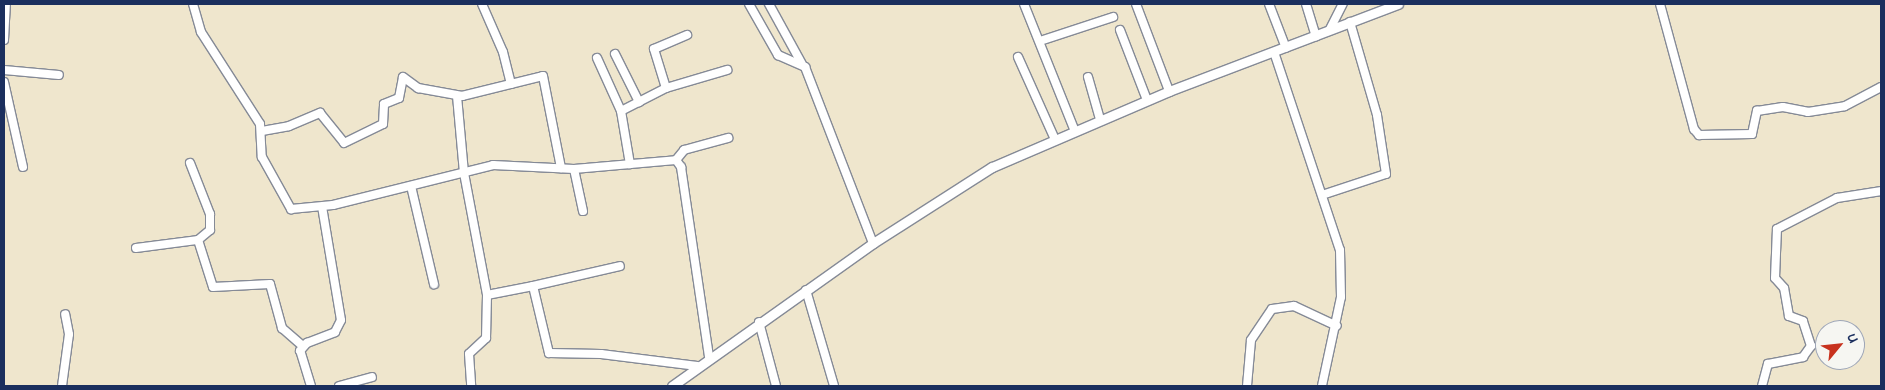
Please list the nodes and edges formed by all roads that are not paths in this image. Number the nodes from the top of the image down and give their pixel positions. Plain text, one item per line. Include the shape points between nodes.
1 (6, 4) edge
2 (193, 4) edge
3 (482, 4) edge
4 (748, 4) edge
5 (769, 4) edge
6 (1024, 4) edge
7 (1136, 4) edge
8 (1269, 4) edge
9 (1306, 4) edge
10 (1343, 4) edge
11 (1398, 4) edge
12 (1660, 4) edge
13 (1113, 17) dead end
14 (1350, 22) junction
15 (1330, 29) junction
16 (1120, 30) dead end
17 (687, 36) dead end
18 (1316, 36) junction
19 (4, 40) edge
20 (1040, 40) junction
21 (1286, 48) junction
22 (615, 54) dead end
23 (1018, 57) dead end
24 (596, 58) dead end
25 (1276, 58) junction
26 (802, 64) junction
27 (4, 70) edge
28 (727, 70) dead end
29 (59, 75) dead end
30 (1088, 77) dead end
31 (4, 82) edge
32 (511, 84) junction
33 (1881, 87) edge
34 (666, 88) junction
35 (1169, 91) junction
36 (457, 96) junction
37 (1147, 100) junction
38 (639, 102) junction
39 (621, 112) junction
40 (1100, 119) junction
41 (1074, 129) junction
42 (262, 131) junction
43 (1054, 137) junction
44 (728, 138) dead end
45 (676, 160) junction
46 (190, 163) dead end
47 (630, 164) junction
48 (22, 167) dead end
49 (561, 168) junction
50 (574, 169) junction
51 (464, 173) junction
52 (411, 186) junction
53 (1881, 191) edge
54 (1322, 195) junction
55 (322, 207) junction
56 (583, 211) dead end
57 (198, 240) junction
58 (874, 243) junction
59 (136, 248) dead end
60 (620, 266) dead end
61 (434, 284) dead end
62 (534, 286) junction
63 (806, 290) junction
64 (487, 295) junction
65 (65, 314) dead end
66 (759, 322) junction
67 (1337, 326) junction
68 (303, 346) junction
69 (709, 357) junction
70 (697, 366) junction
71 (372, 377) dead end
72 (675, 385) edge
73 (62, 386) edge
74 (311, 386) edge
75 (339, 386) edge
76 (471, 386) edge
77 (776, 386) edge
78 (834, 386) edge
79 (1247, 386) edge
80 (1322, 386) edge
81 (1762, 386) edge

1 - 19 street
2 - 42 street via 210,45
3 - 32 street
4 - 26 street via 778,55
5 - 26 street
6 - 20 street
7 - 35 street
8 - 21 street
9 - 18 street
10 - 15 street
11 - 14 street
12 - 33 street via 1694,130 1699,135 1752,134 1757,111 1783,107 1808,112 1845,106
13 - 20 street
14 - 15 street
14 - 54 street via 1377,115 1386,174
15 - 18 street
16 - 37 street
17 - 34 street via 654,48
18 - 21 street
20 - 41 street
21 - 25 street
22 - 38 street
23 - 43 street
24 - 39 street
25 - 35 street
25 - 54 street
26 - 58 street
27 - 29 street
28 - 34 street
30 - 40 street
31 - 48 street
32 - 36 street
32 - 49 street via 546,78
34 - 38 street
35 - 37 street
36 - 42 street via 418,88 403,77 399,98 384,104 383,124 347,142 339,140 320,113
36 - 51 street
37 - 40 street
38 - 39 street
39 - 47 street
40 - 41 street
41 - 43 street
42 - 55 street via 262,157 286,205 296,210
43 - 58 street via 976,175
44 - 45 street via 684,150
45 - 47 street
45 - 69 street via 681,167
46 - 57 street via 210,214 210,230
47 - 50 street
49 - 50 street
49 - 51 street via 493,165
50 - 56 street
51 - 52 street
51 - 64 street
52 - 55 street
52 - 61 street
53 - 81 street via 1837,198 1777,229 1775,278 1784,288 1789,316 1803,322 1811,346 1803,357 1768,364
54 - 67 street via 1340,250
55 - 68 street via 342,320 336,332
57 - 59 street
57 - 68 street via 213,287 270,284 282,328
58 - 63 street
60 - 62 street
62 - 64 street
62 - 70 street via 548,353 601,354
63 - 66 street
63 - 78 street
64 - 76 street via 486,338 469,354
65 - 73 street via 69,334
66 - 69 street
66 - 77 street
67 - 79 street via 1290,305 1272,309 1251,340
67 - 80 street
68 - 74 street via 300,362
69 - 70 street
70 - 72 street
71 - 75 street

